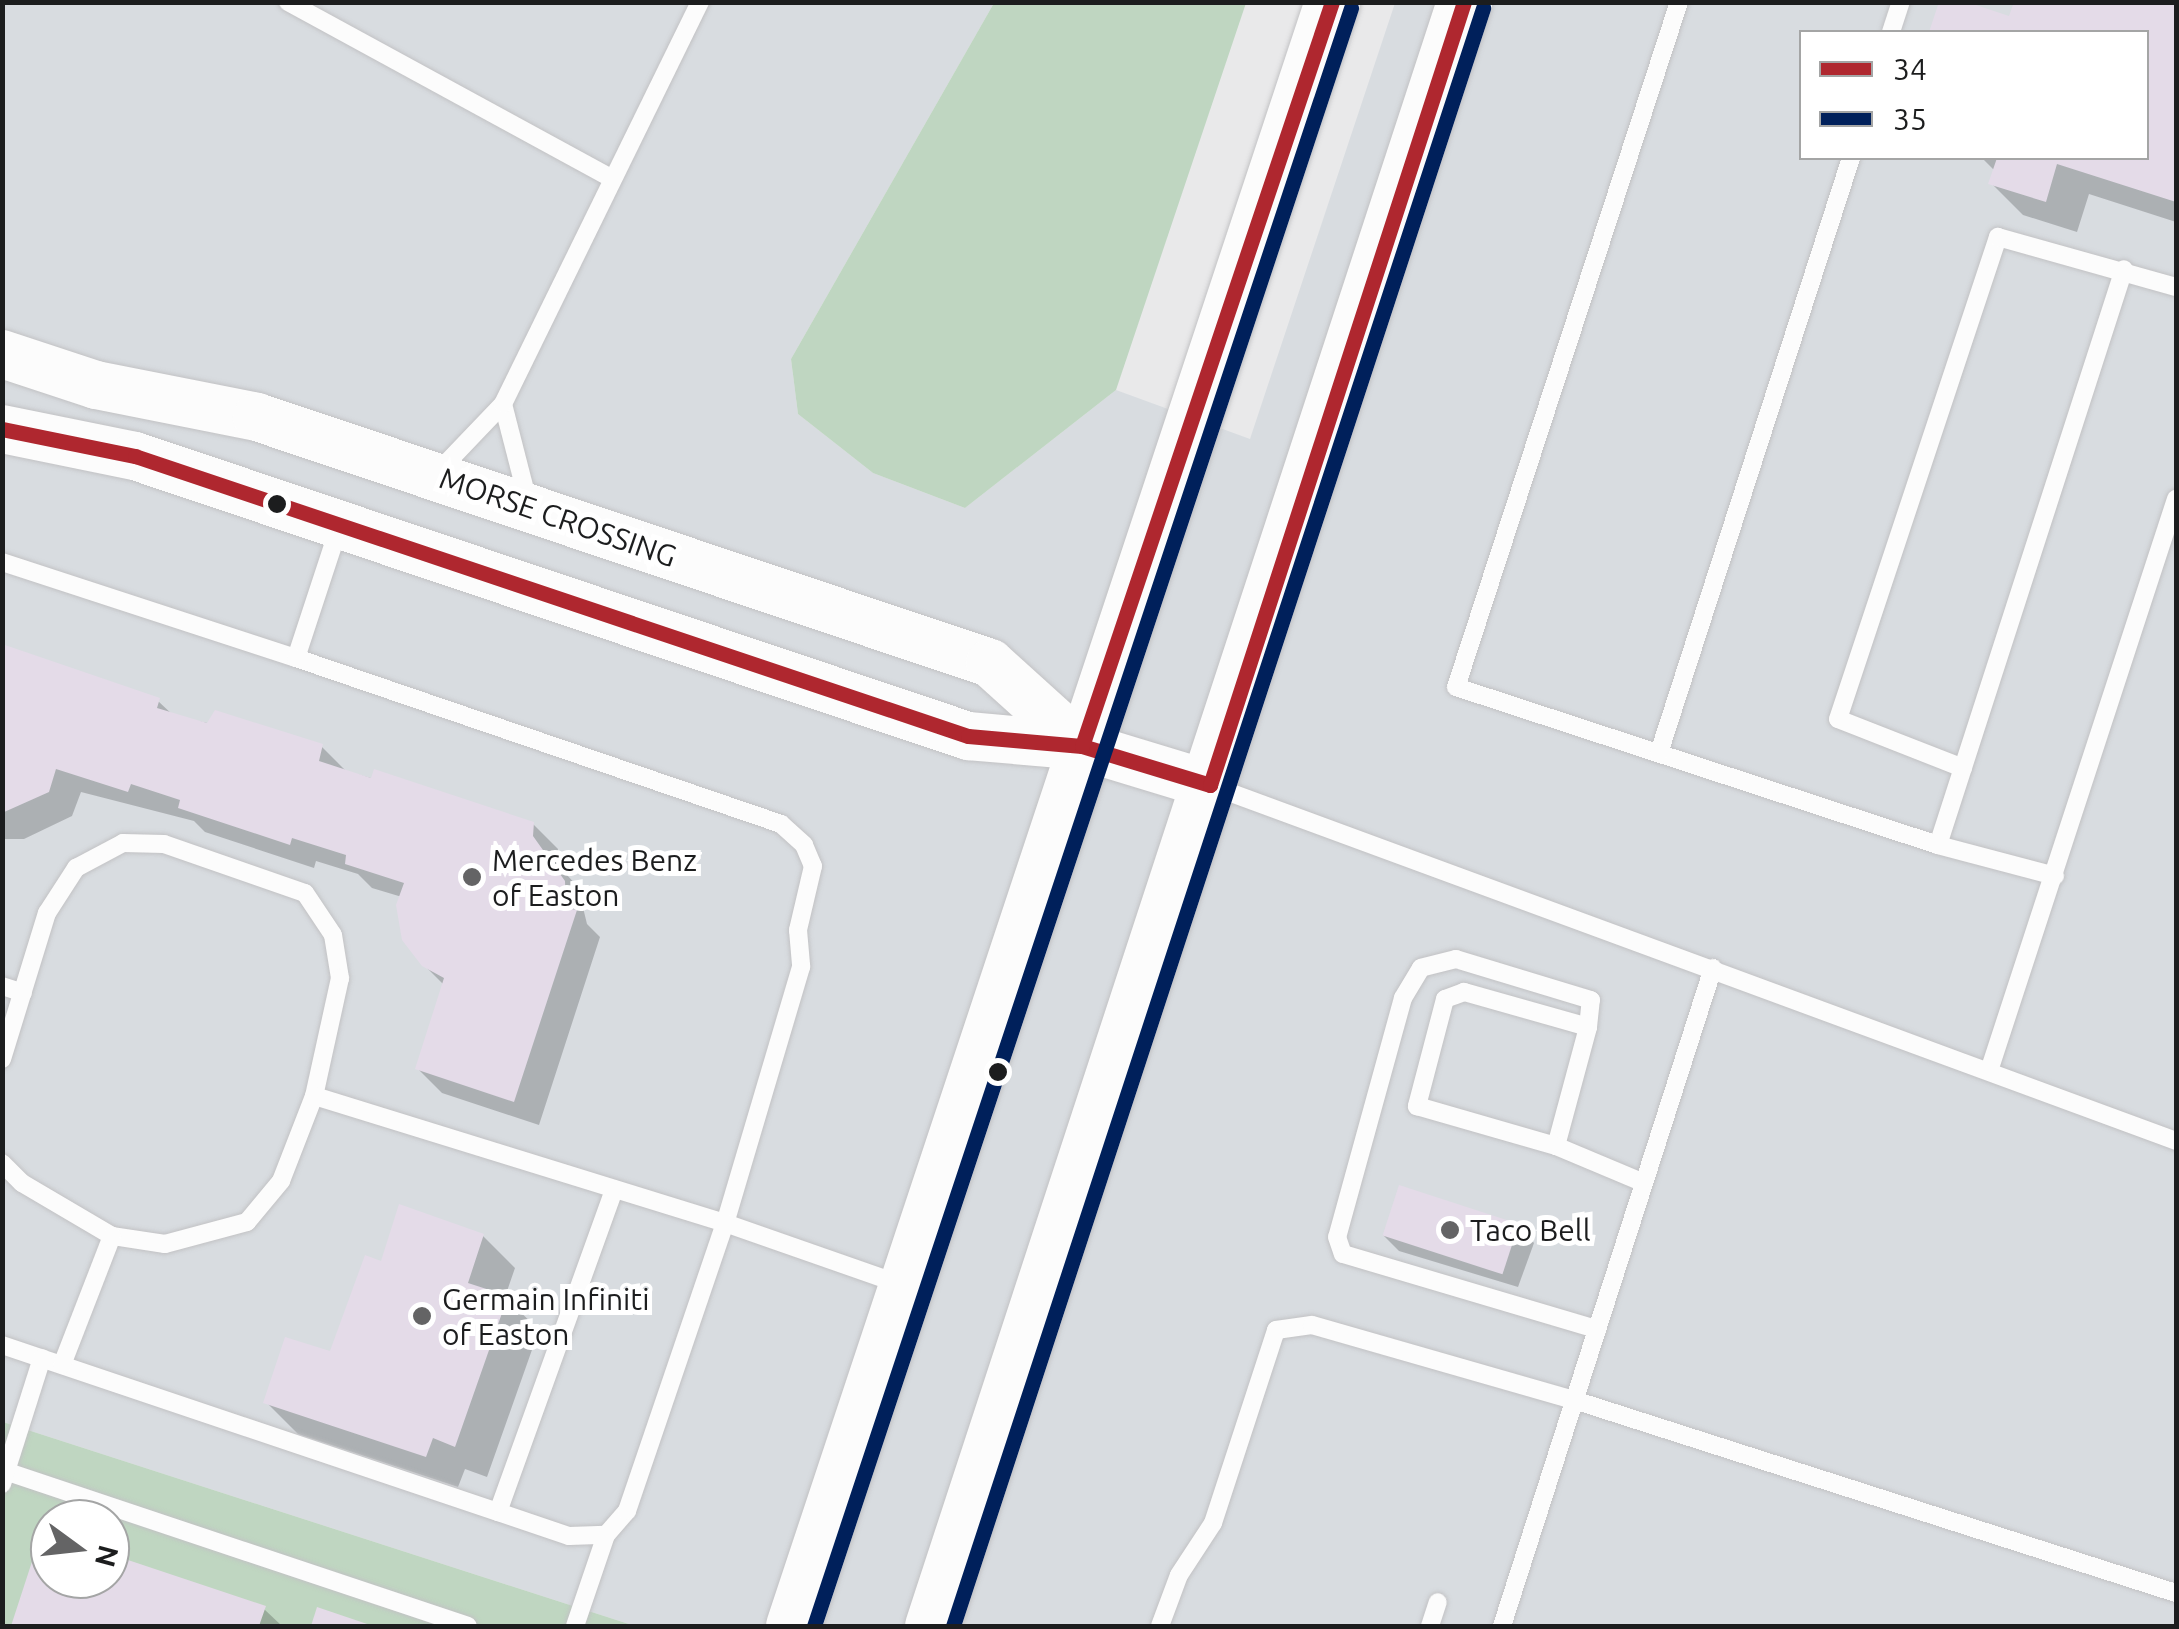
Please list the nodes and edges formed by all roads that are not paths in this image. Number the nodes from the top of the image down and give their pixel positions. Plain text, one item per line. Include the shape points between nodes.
1 (288, 2) edge
2 (700, 2) edge
3 (1332, 2) edge
4 (1464, 2) edge
5 (1679, 2) edge
6 (1900, 2) edge
7 (1892, 30) edge
8 (1850, 160) edge
9 (611, 178) junction
10 (2124, 268) junction
11 (2176, 287) edge
12 (2, 354) edge
13 (503, 404) junction
14 (2, 429) edge
15 (434, 476) junction
16 (2176, 500) edge
17 (530, 508) junction
18 (340, 524) junction
19 (2, 562) edge
20 (296, 658) junction
21 (1082, 746) junction
22 (1659, 753) junction
23 (1963, 768) junction
24 (1210, 785) junction
25 (1938, 845) junction
26 (2056, 876) junction
27 (1713, 968) junction
28 (2, 986) edge
29 (23, 993) junction
30 (1588, 1027) junction
31 (2, 1059) edge
32 (1989, 1071) junction
33 (314, 1096) junction
34 (2176, 1141) edge
35 (1556, 1146) junction
36 (2, 1163) edge
37 (1644, 1183) junction
38 (614, 1189) junction
39 (724, 1223) junction
40 (112, 1236) junction
41 (904, 1286) junction
42 (1597, 1329) junction
43 (2, 1344) edge
44 (42, 1358) junction
45 (62, 1364) junction
46 (1574, 1400) junction
47 (4, 1475) edge
48 (498, 1512) junction
49 (606, 1534) junction
50 (2176, 1593) edge
51 (1438, 1602) dead end
52 (468, 1626) edge
53 (576, 1626) edge
54 (793, 1626) edge
55 (932, 1626) edge
56 (1160, 1626) edge
57 (1430, 1626) edge
58 (1502, 1626) edge

1 - 9 lane
2 - 9 lane
3 - 21 main road
4 - 24 main road
5 - 22 lane via 1456,688
6 - 7 lane
8 - 22 lane
9 - 13 lane
10 - 11 lane
10 - 23 lane
10 - 23 lane via 1998,237 1838,720
12 - 15 main road, MORSE CROSSING via 96,385 257,417
13 - 15 lane
13 - 17 lane
14 - 18 main road, MORSE CROSSING via 135,456
15 - 17 main road, MORSE CROSSING
16 - 26 lane
17 - 21 main road, MORSE CROSSING via 990,662
18 - 20 lane
18 - 21 main road, MORSE CROSSING via 968,736
19 - 20 lane
20 - 39 lane via 782,824 804,845 813,866 798,930 801,967
21 - 24 main road, MORSE CROSSING
21 - 41 main road
22 - 25 lane
23 - 25 lane
24 - 27 lane
24 - 55 main road
25 - 26 lane
26 - 32 lane
27 - 32 lane
27 - 37 lane
28 - 29 lane
29 - 31 lane
29 - 33 lane via 47,913 76,868 122,843 164,844 304,893 334,935 340,978
30 - 35 lane
30 - 35 lane via 1464,992 1445,1000 1417,1106
30 - 42 lane via 1591,1000 1456,959 1422,968 1403,998 1337,1236 1343,1254
32 - 34 lane
33 - 38 lane
33 - 40 lane via 281,1181 247,1222 164,1244
35 - 37 lane
36 - 40 lane via 22,1183
37 - 42 lane
38 - 39 lane
38 - 48 lane
39 - 41 lane
39 - 49 lane via 627,1511
40 - 45 lane
41 - 54 main road
42 - 46 lane
43 - 44 lane
44 - 45 lane
44 - 47 lane
45 - 48 lane
46 - 50 lane
46 - 56 lane via 1312,1325 1276,1330 1213,1523 1179,1575
46 - 58 lane
47 - 52 lane
48 - 49 lane via 570,1536
49 - 53 lane
51 - 57 lane

